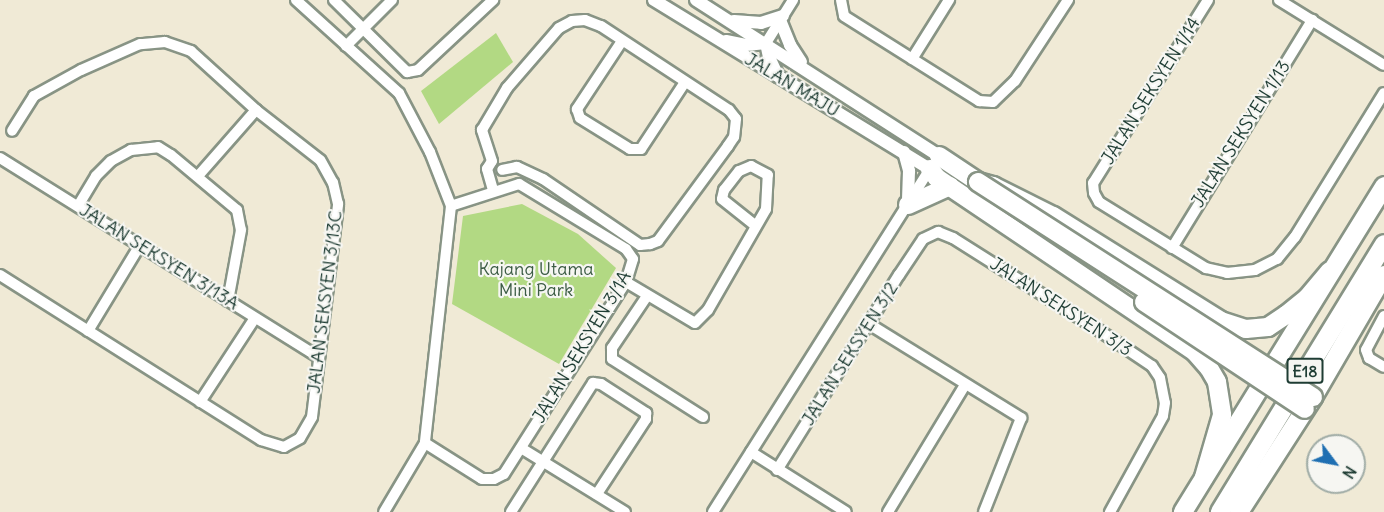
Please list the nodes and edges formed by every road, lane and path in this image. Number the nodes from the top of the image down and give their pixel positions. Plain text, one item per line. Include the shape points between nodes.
1 (296, 0) edge
2 (334, 0) edge
3 (392, 0) edge
4 (493, 0) edge
5 (654, 0) edge
6 (696, 0) edge
7 (793, 0) edge
8 (841, 0) edge
9 (949, 0) edge
10 (1068, 0) edge
11 (1208, 0) edge
12 (1279, 0) edge
13 (782, 18) junction
14 (1312, 20) junction
15 (730, 21) junction
16 (364, 28) junction
17 (622, 40) junction
18 (719, 40) junction
19 (766, 43) junction
20 (346, 46) junction
21 (912, 59) junction
22 (1384, 65) edge
23 (804, 68) junction
24 (778, 76) junction
25 (686, 82) junction
26 (1384, 93) edge
27 (256, 110) junction
28 (12, 131) dead end
29 (904, 152) junction
30 (0, 158) edge
31 (492, 161) junction
32 (935, 163) junction
33 (502, 170) junction
34 (198, 176) junction
35 (978, 182) junction
36 (950, 186) junction
37 (1384, 186) edge
38 (507, 188) junction
39 (493, 190) junction
40 (78, 206) junction
41 (451, 206) junction
42 (908, 206) junction
43 (756, 226) junction
44 (923, 239) joint
45 (1384, 244) edge
46 (140, 245) junction
47 (1172, 248) junction
48 (1330, 271) junction
49 (0, 275) edge
50 (1384, 275) edge
51 (626, 282) junction
52 (648, 296) junction
53 (228, 300) junction
54 (1384, 316) edge
55 (255, 318) junction
56 (869, 324) junction
57 (88, 331) junction
58 (318, 357) junction
59 (1384, 367) edge
60 (966, 385) junction
61 (200, 402) junction
62 (1309, 403) junction
63 (703, 417) dead end
64 (425, 443) junction
65 (521, 448) junction
66 (751, 452) junction
67 (542, 461) junction
68 (777, 470) junction
69 (1204, 477) junction
70 (597, 494) junction
71 (384, 512) edge
72 (510, 512) edge
73 (625, 512) edge
74 (713, 512) edge
75 (846, 512) edge
76 (888, 512) edge
77 (984, 512) edge
78 (1110, 512) edge
79 (1183, 512) edge
80 (1220, 512) edge
81 (1239, 512) edge

1 - 20 street
2 - 16 street
3 - 16 street
4 - 16 street via 418,69 407,72
5 - 18 street, JALAN MAJU
6 - 15 street, JALAN MAJU
7 - 13 street
8 - 21 street via 844,16
9 - 21 street
10 - 21 street via 1015,81 993,102 979,101
11 - 47 street, JALAN SEKSYEN 1/14 via 1093,183 1099,202
12 - 14 street
13 - 15 street
13 - 19 street
13 - 23 street via 790,45
14 - 22 street
14 - 47 street, JALAN SEKSYEN 1/13
15 - 19 street, JALAN MAJU
16 - 20 street
17 - 25 street
17 - 25 street via 577,109 580,118 630,149 641,149
17 - 31 street via 585,20 559,28 507,88 482,130
18 - 19 street via 746,45
18 - 24 street, JALAN MAJU
19 - 23 street, JALAN MAJU
19 - 24 street
20 - 41 street via 399,93
23 - 32 street, JALAN MAJU
24 - 29 street, JALAN MAJU
25 - 33 street via 729,110 736,119 736,129 728,146 658,241 640,244 543,179 518,167
26 - 47 street via 1295,237 1277,259 1255,270 1227,273 1206,268
27 - 28 street, JALAN SEKSYEN 3/13C via 192,51 165,42 140,44 34,96
27 - 34 street
27 - 58 street, JALAN SEKSYEN 3/13C via 320,160 333,183 338,204
29 - 32 street, JALAN MAJU
29 - 42 street via 909,171
30 - 40 street, JALAN SEKSYEN 3/13A
31 - 33 street via 501,165
31 - 39 street via 488,169
32 - 35 highway
32 - 36 highway via 937,178
32 - 42 street
32 - 62 highway, bridge via 942,172
33 - 38 street
34 - 40 street via 158,147 131,150 111,161 96,176
34 - 53 street via 237,210 240,218
35 - 48 highway via 1053,216 1221,321 1246,329 1268,327 1286,315
35 - 62 highway, bridge
36 - 42 highway
36 - 69 highway via 1195,352 1209,368 1217,382 1222,415
37 - 48 highway, E18
38 - 39 street, JALAN SEKSYEN 3/1A
38 - 51 street, JALAN SEKSYEN 3/1A via 519,184 626,249 633,259
39 - 41 street, JALAN SEKSYEN 3/1A
40 - 46 street, JALAN SEKSYEN 3/13A
41 - 64 street
42 - 66 street
43 - 43 street via 722,199 724,190 740,171 751,166 768,175 766,209
43 - 52 street via 708,310 695,323
44 - 56 street, JALAN SEKSYEN 3/2
44 - 78 street, JALAN SEKSYEN 3/3 via 938,232 953,238 1152,366 1163,389 1163,416
45 - 80 highway, E18
46 - 53 street, JALAN SEKSYEN 3/13A
46 - 57 street
48 - 69 highway, E18
49 - 57 street, JALAN SEKSYEN 3/13C
50 - 62 highway
51 - 52 street
51 - 65 street, JALAN SEKSYEN 3/1A
52 - 63 street via 612,348 612,359
53 - 55 street, JALAN SEKSYEN 3/13A
54 - 59 street via 1366,350 1369,358
55 - 58 street, JALAN SEKSYEN 3/13A
55 - 61 street
56 - 60 street
56 - 68 street, JALAN SEKSYEN 3/2
57 - 61 street, JALAN SEKSYEN 3/13C
58 - 61 street, JALAN SEKSYEN 3/13C via 312,417 300,438 284,447 261,440
60 - 76 street
60 - 77 street via 1021,418
62 - 81 highway
64 - 65 street, JALAN SEKSYEN 3/1A via 482,479 504,474
64 - 71 street
65 - 67 street
66 - 68 street
66 - 74 street
67 - 70 street
67 - 70 street via 587,389 593,383 601,384 646,413 646,419
67 - 72 street
68 - 75 street
69 - 79 highway, E18
70 - 73 street

